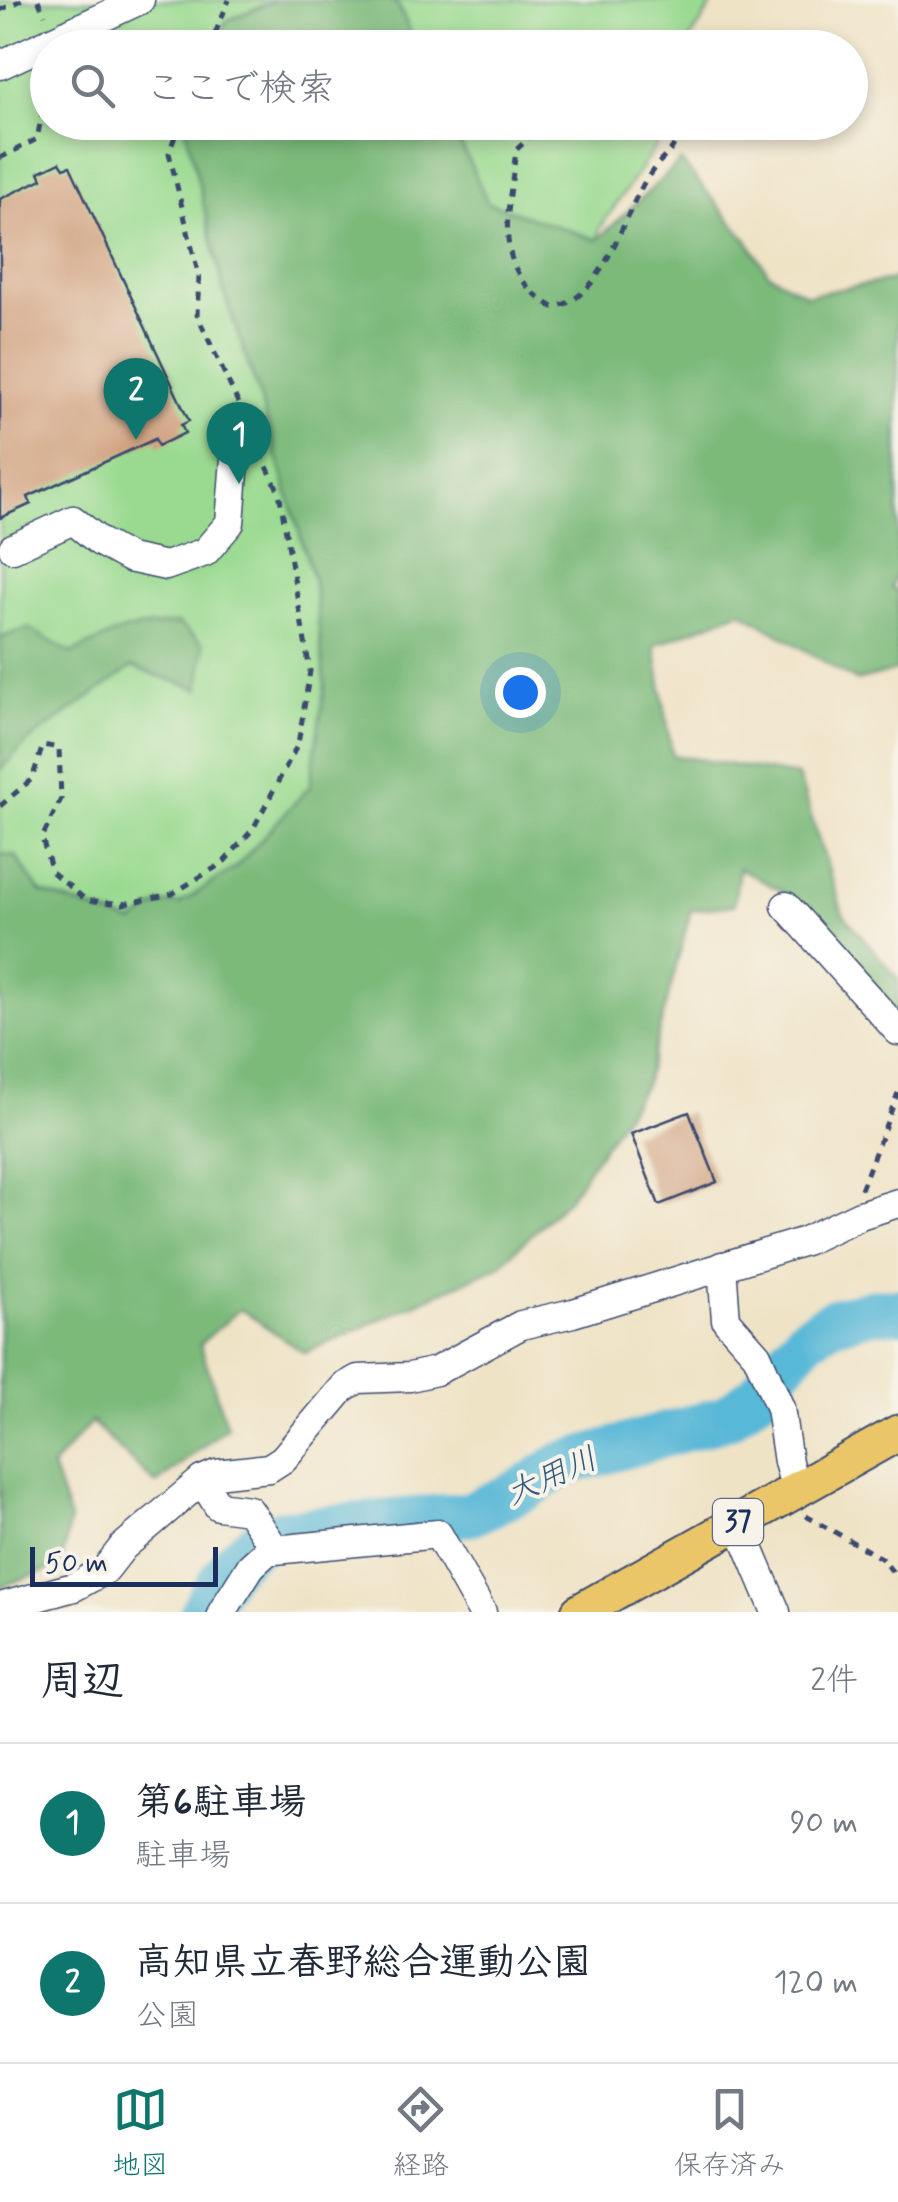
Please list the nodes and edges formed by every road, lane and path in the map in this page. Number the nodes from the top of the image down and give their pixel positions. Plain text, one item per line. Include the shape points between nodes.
1 (22, 0) edge
2 (140, 0) edge
3 (229, 0) edge
4 (0, 10) edge
5 (74, 30) edge
6 (217, 30) edge
7 (30, 50) edge
8 (0, 64) edge
9 (35, 140) edge
10 (174, 140) edge
11 (527, 140) edge
12 (676, 140) edge
13 (0, 158) edge
14 (246, 432) junction
15 (12, 548) dead end
16 (0, 806) edge
17 (786, 906) dead end
18 (898, 1031) edge
19 (898, 1093) edge
20 (898, 1202) edge
21 (850, 1220) junction
22 (722, 1266) junction
23 (898, 1433) edge
24 (202, 1480) junction
25 (786, 1495) junction
26 (738, 1522) junction
27 (268, 1536) junction
28 (898, 1578) edge
29 (0, 1607) edge
30 (222, 1612) edge
31 (482, 1612) edge
32 (579, 1612) edge
33 (776, 1612) edge

1 - 4 path
2 - 5 street
3 - 6 path
7 - 8 street
9 - 13 path
10 - 14 path via 169,154 198,276 197,315
11 - 12 path via 516,150 509,258 533,295 553,307 577,300
14 - 15 street via 230,523 205,552 166,566 129,558 74,520
14 - 16 path via 279,492 310,671 298,744 253,829 223,863 172,894 123,904 86,900 52,872 42,838 60,799 59,748 43,746 32,779
17 - 18 street
19 - 21 path
20 - 21 street
21 - 22 street
22 - 24 street via 521,1325 436,1372 358,1379 283,1459
22 - 25 street via 726,1320 757,1355 780,1408
23 - 25 main road, 37
24 - 27 street via 218,1506 244,1508
24 - 29 street via 105,1570 74,1587
25 - 26 main road, 37
25 - 28 path via 881,1558
26 - 32 main road, 37
26 - 33 street
27 - 30 street
27 - 31 street via 275,1550 438,1534

